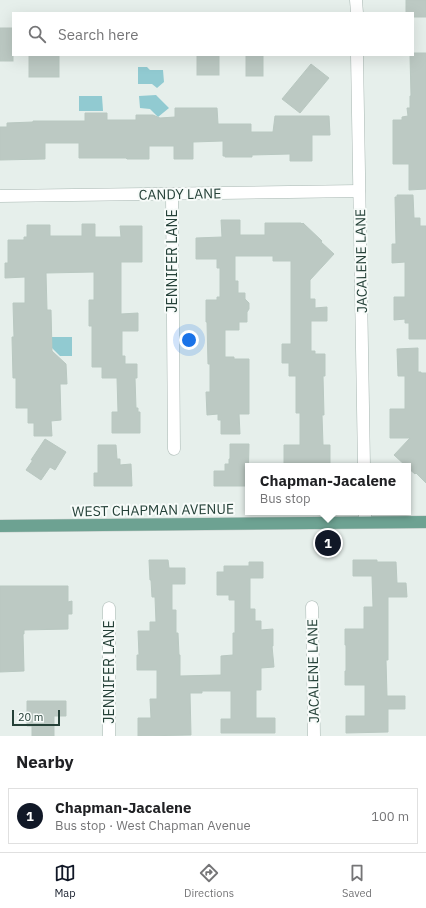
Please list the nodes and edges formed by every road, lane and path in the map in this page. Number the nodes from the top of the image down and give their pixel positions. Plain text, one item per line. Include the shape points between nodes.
1 (356, 0) edge
2 (356, 12) edge
3 (357, 56) edge
4 (359, 191) junction
5 (172, 194) junction
6 (0, 196) edge
7 (174, 449) dead end
8 (364, 463) edge
9 (365, 517) edge
10 (426, 522) edge
11 (0, 526) edge
12 (312, 607) dead end
13 (109, 608) dead end
14 (108, 736) edge
15 (314, 736) edge

1 - 2 street
3 - 4 street, JACALENE LANE
4 - 5 street, CANDY LANE
4 - 8 street, JACALENE LANE
5 - 6 street, CANDY LANE
5 - 7 street, JENNIFER LANE
9 - 10 main road, WEST CHAPMAN AVENUE
9 - 11 main road, WEST CHAPMAN AVENUE
12 - 15 street, JACALENE LANE
13 - 14 street, JENNIFER LANE

